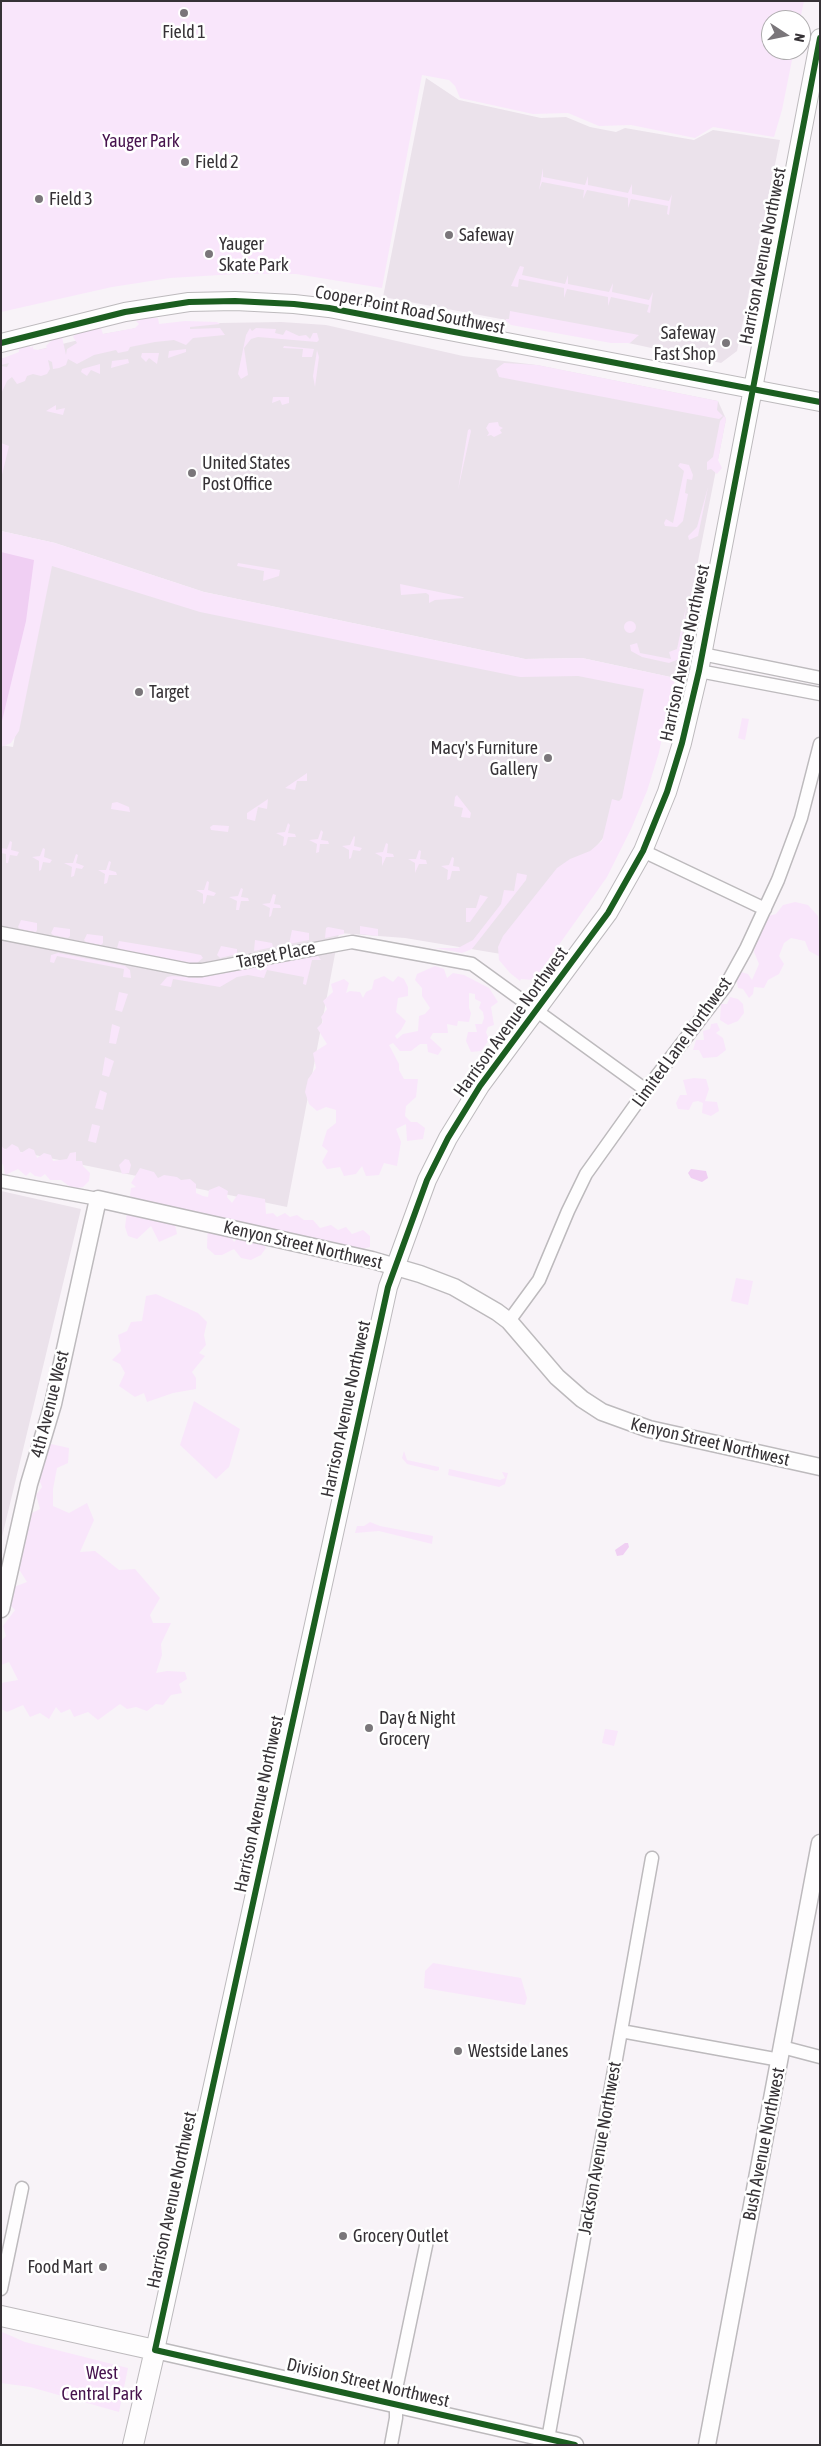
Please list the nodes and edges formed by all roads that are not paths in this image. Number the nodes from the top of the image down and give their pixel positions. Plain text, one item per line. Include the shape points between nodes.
1 (820, 38) edge
2 (1, 343) edge
3 (754, 388) junction
4 (820, 402) edge
5 (700, 662) junction
6 (820, 678) edge
7 (820, 694) edge
8 (820, 744) edge
9 (643, 851) junction
10 (765, 909) junction
11 (1, 933) edge
12 (537, 1011) junction
13 (646, 1090) junction
14 (1, 1181) edge
15 (98, 1199) junction
16 (396, 1267) junction
17 (509, 1321) junction
18 (820, 1467) edge
19 (1, 1609) edge
20 (820, 1843) edge
21 (652, 1858) dead end
22 (621, 2031) junction
23 (781, 2054) junction
24 (820, 2057) edge
25 (22, 2188) dead end
26 (428, 2236) dead end
27 (1, 2289) edge
28 (1, 2316) edge
29 (155, 2350) junction
30 (396, 2405) junction
31 (548, 2439) junction
32 (134, 2445) edge
33 (390, 2445) edge
34 (575, 2445) edge
35 (707, 2445) edge

1 - 3 main road, Harrison Avenue Northwest
2 - 3 main road, Cooper Point Road Southwest via 167,305 263,302 329,308
3 - 4 main road, Cooper Point Road Southwest
3 - 5 main road, Harrison Avenue Northwest
5 - 6 street
5 - 7 street
5 - 9 main road, Harrison Avenue Northwest via 674,770
8 - 10 street, Limited Lane Northwest via 801,818
9 - 10 street
9 - 12 main road, Harrison Avenue Northwest via 608,913
10 - 13 street, Limited Lane Northwest via 725,987
11 - 12 street, Target Place via 189,970 357,942 472,964
12 - 13 street, Target Place
12 - 16 main road, Harrison Avenue Northwest via 480,1086 448,1138 427,1180
13 - 17 street, Limited Lane Northwest via 586,1174 539,1280
14 - 15 street, Kenyon Street Northwest
15 - 16 street, Kenyon Street Northwest
15 - 19 street, 4th Avenue West
16 - 17 street, Kenyon Street Northwest via 454,1287
16 - 29 main road, Harrison Avenue Northwest via 386,1297
17 - 18 street, Kenyon Street Northwest via 557,1377 602,1412 649,1429
20 - 23 street, Bush Avenue Northwest
21 - 22 street, Jackson Avenue Northwest
22 - 23 street
22 - 31 street, Jackson Avenue Northwest
23 - 24 street
23 - 35 street, Bush Avenue Northwest
25 - 27 street
26 - 30 street via 396,2389
28 - 29 main road, Division Street Northwest
29 - 30 street, Division Street Northwest
29 - 32 main road, Harrison Avenue Northwest
30 - 31 street, Division Street Northwest
30 - 33 street
31 - 34 street, Division Street Northwest

